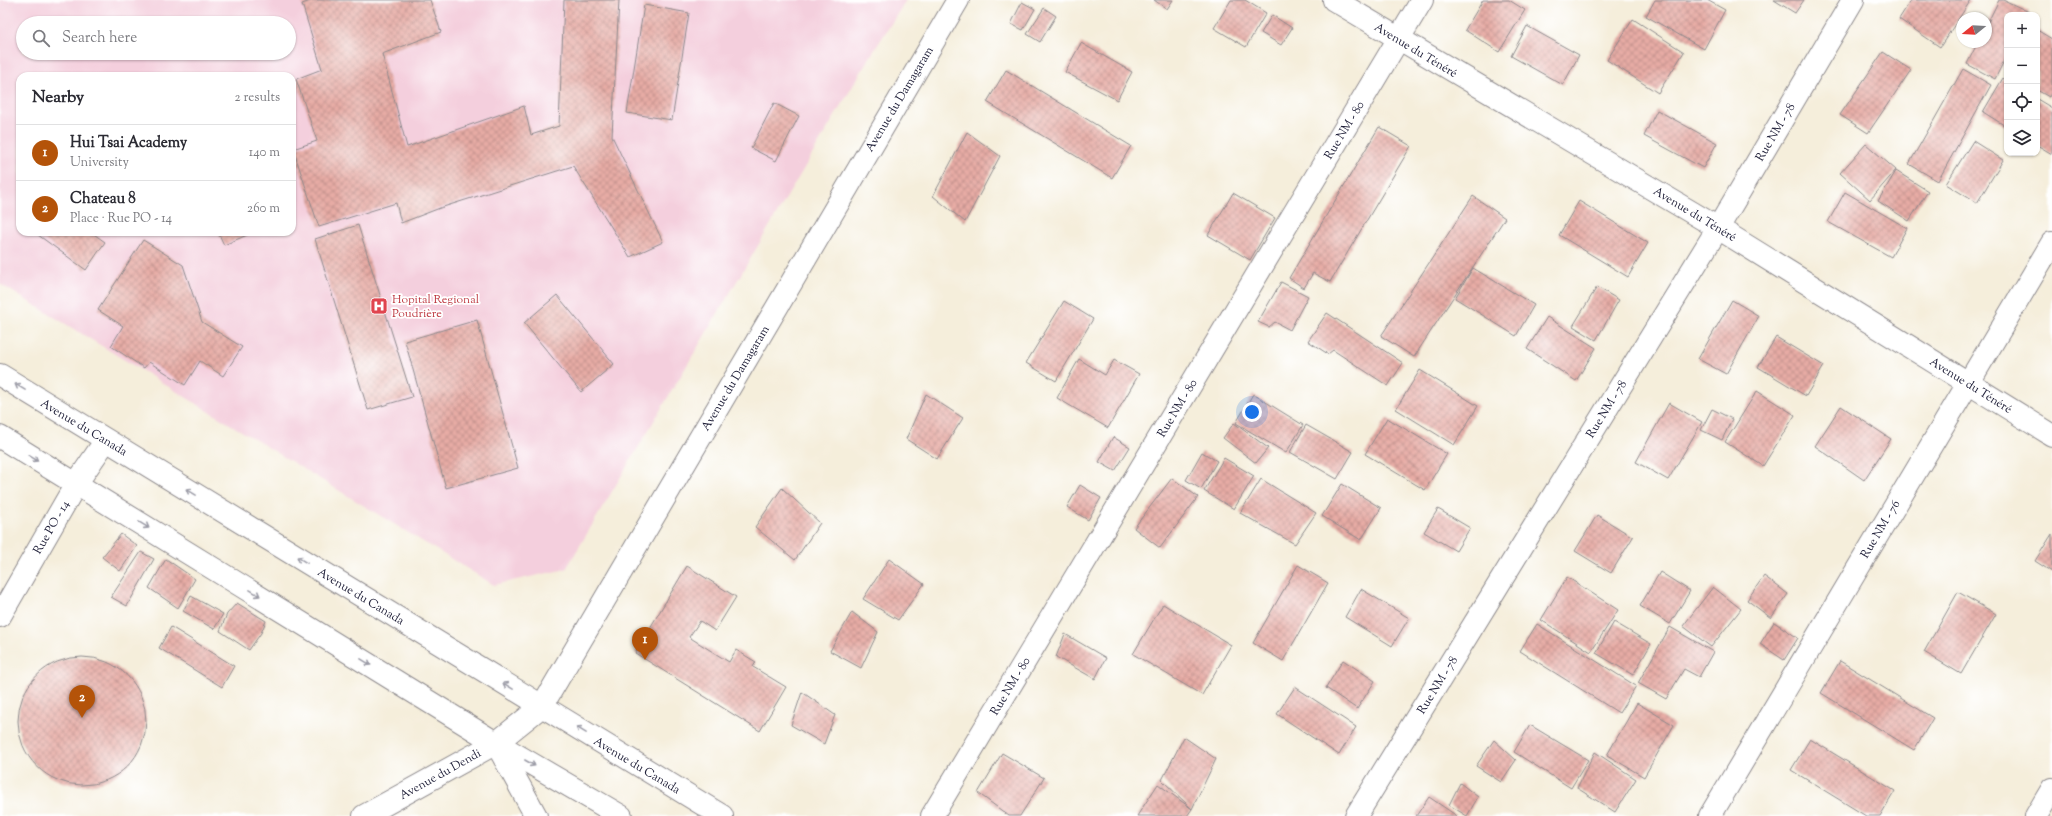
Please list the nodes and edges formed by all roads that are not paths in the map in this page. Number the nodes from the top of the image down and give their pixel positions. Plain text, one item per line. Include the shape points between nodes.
1 (958, 0) edge
2 (1334, 0) edge
3 (1422, 0) edge
4 (1853, 0) edge
5 (1399, 40) junction
6 (1718, 228) junction
7 (2052, 243) edge
8 (0, 375) edge
9 (1967, 383) junction
10 (2052, 435) edge
11 (0, 437) edge
12 (106, 440) junction
13 (76, 484) junction
14 (0, 616) edge
15 (542, 706) junction
16 (496, 744) junction
17 (2052, 789) edge
18 (364, 816) edge
19 (536, 816) edge
20 (621, 816) edge
21 (722, 816) edge
22 (932, 816) edge
23 (1356, 816) edge
24 (1710, 816) edge
25 (2036, 816) edge

1 - 15 street, Avenue du Damagaram
2 - 5 street, Avenue du Ténéré
3 - 5 street, Rue NM - 80
4 - 6 street, Rue NM - 78
5 - 6 street, Avenue du Ténéré
5 - 22 street, Rue NM - 80
6 - 9 street, Avenue du Ténéré
6 - 23 street, Rue NM - 78
7 - 9 street, Rue NM - 76
12 -> 8 street, Avenue du Canada
9 - 10 street, Avenue du Ténéré
9 - 24 street, Rue NM - 76
11 -> 13 street
12 - 13 street, Rue PO - 14
15 -> 12 street, Avenue du Canada
13 - 14 street, Rue PO - 14
13 -> 16 street
15 - 16 street, Avenue du Damagaram
21 -> 15 street, Avenue du Canada
16 - 18 street, Avenue du Dendi
16 - 19 street
16 -> 20 street
17 - 25 street

